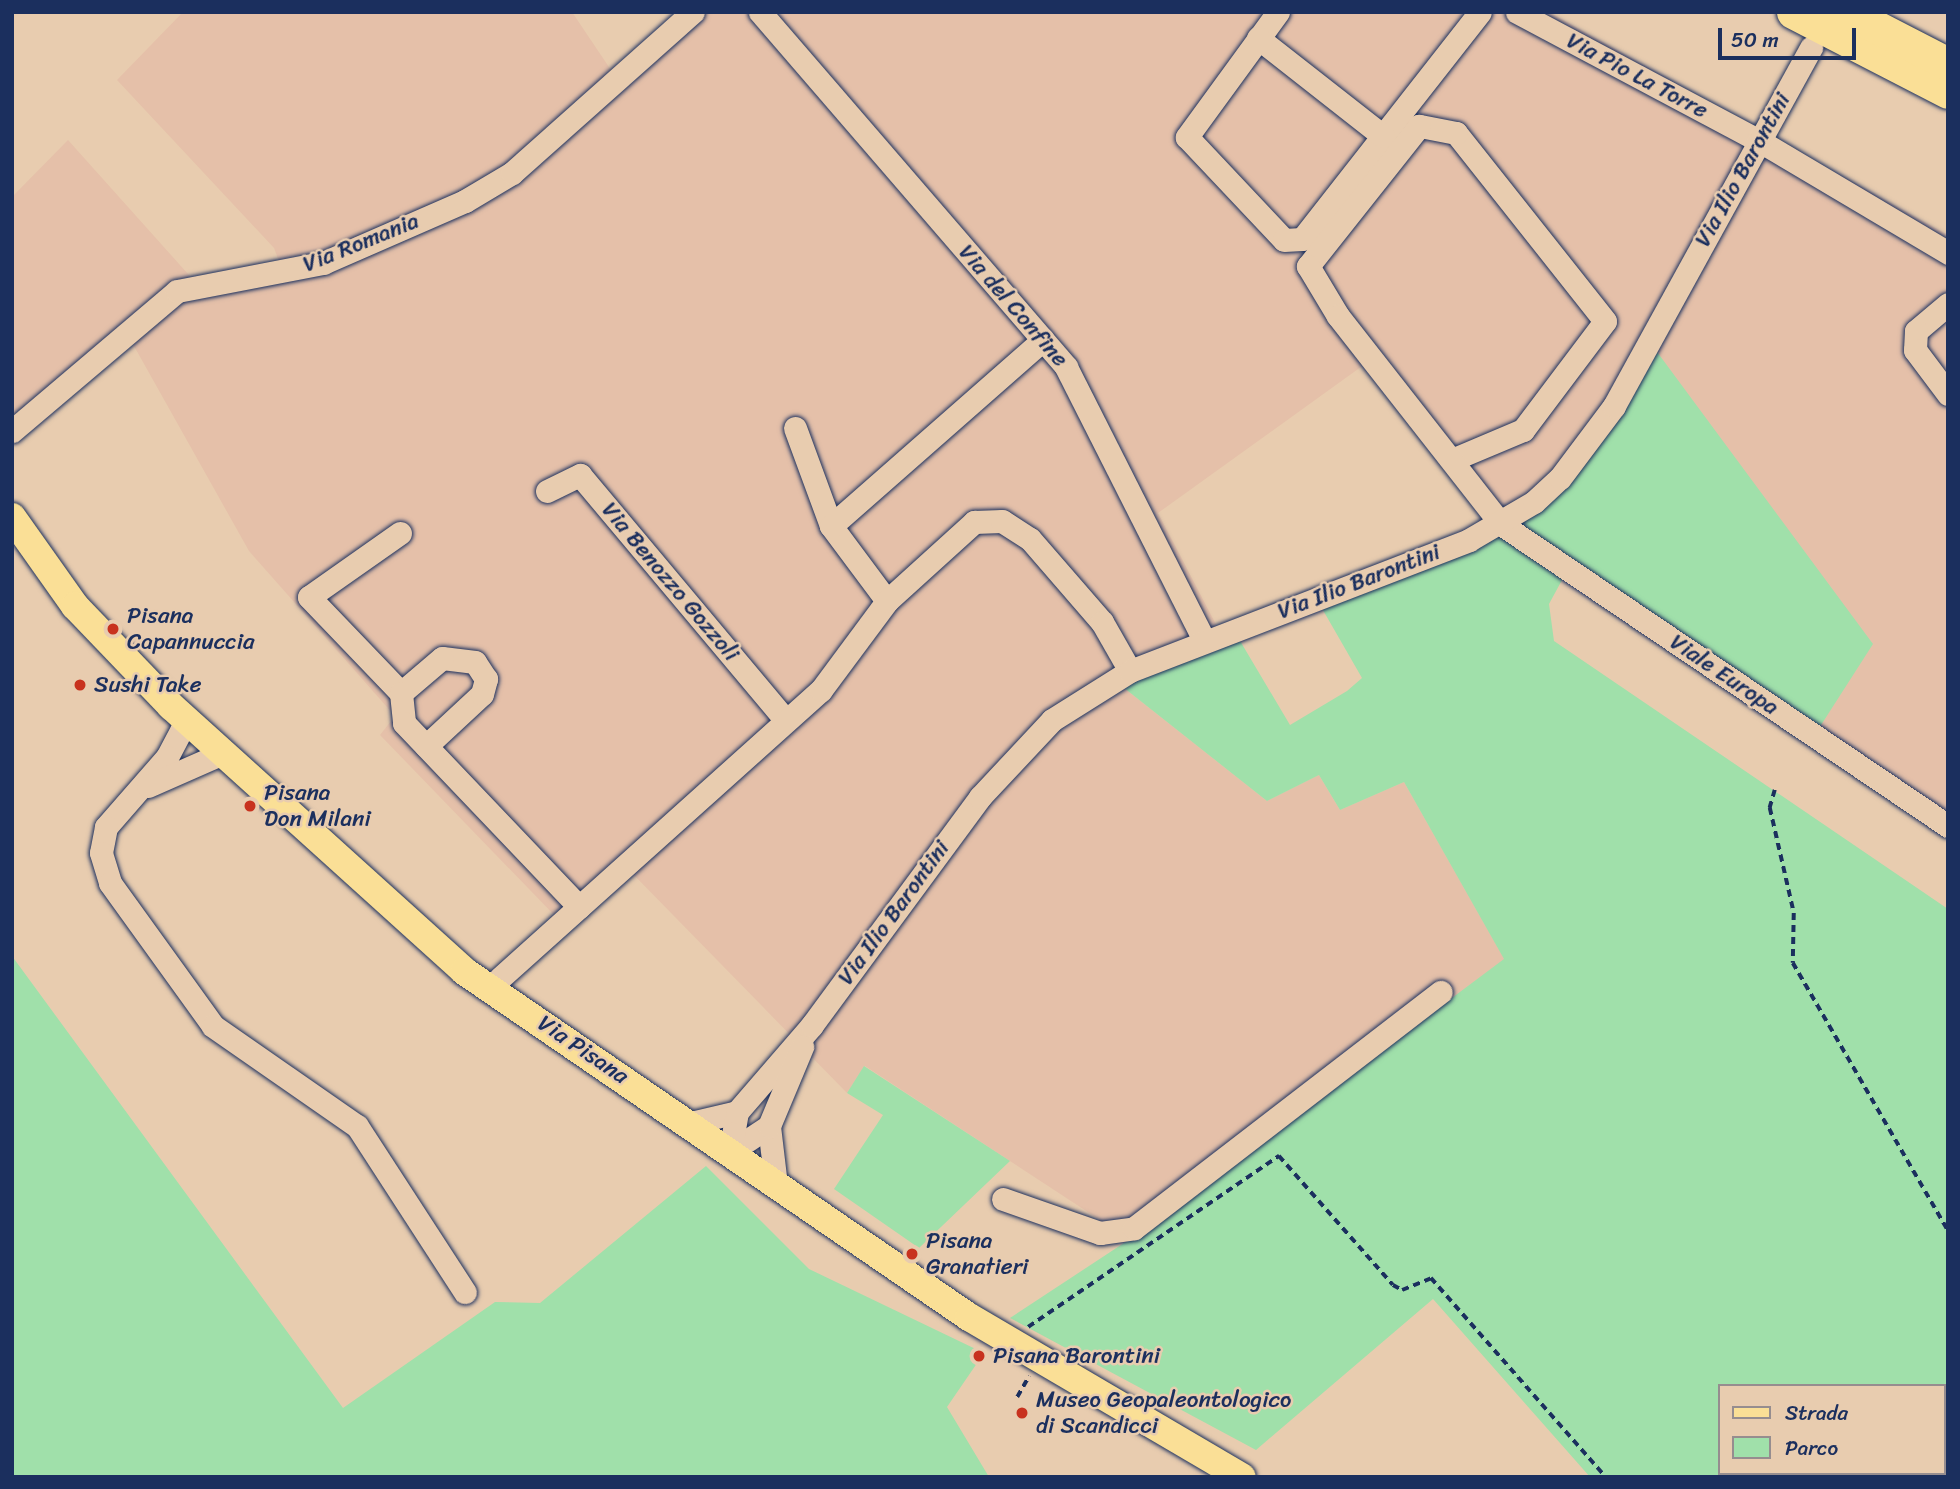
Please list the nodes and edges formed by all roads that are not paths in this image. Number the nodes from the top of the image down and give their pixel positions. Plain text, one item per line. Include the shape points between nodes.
1 (693, 12) edge
2 (760, 12) edge
3 (1278, 12) edge
4 (1480, 12) edge
5 (1517, 12) edge
6 (1793, 12) edge
7 (1847, 12) edge
8 (1258, 38) junction
9 (1811, 48) dead end
10 (1948, 64) edge
11 (1948, 92) edge
12 (1383, 136) junction
13 (1758, 140) junction
14 (1948, 253) edge
15 (1948, 304) edge
16 (1043, 340) junction
17 (1948, 394) edge
18 (795, 428) dead end
19 (12, 431) edge
20 (1454, 459) junction
21 (547, 491) dead end
22 (12, 517) edge
23 (1501, 524) junction
24 (831, 526) junction
25 (400, 533) dead end
26 (887, 601) junction
27 (1204, 640) junction
28 (1130, 671) junction
29 (401, 693) junction
30 (783, 717) junction
31 (186, 721) junction
32 (426, 746) junction
33 (221, 754) junction
34 (142, 789) junction
35 (1948, 826) edge
36 (579, 907) junction
37 (500, 978) dead end
38 (1441, 992) dead end
39 (812, 1025) junction
40 (737, 1112) junction
41 (691, 1123) junction
42 (769, 1126) junction
43 (730, 1152) junction
44 (776, 1185) junction
45 (1003, 1199) dead end
46 (466, 1292) dead end
47 (1223, 1473) edge

1 - 19 street, Via Romania via 512,173 465,201 323,263 205,282 177,291 143,314
2 - 16 street, Via del Confine
3 - 8 street
4 - 12 street
5 - 13 street, Via Pio La Torre
6 - 11 highway
7 - 10 highway
8 - 12 street
8 - 12 street via 1187,137 1284,240 1302,239
9 - 13 street, Via Ilio Barontini
13 - 14 street, Via Pio La Torre
13 - 23 street, Via Ilio Barontini via 1605,421 1560,478
15 - 17 street via 1916,331 1915,350
16 - 24 street
16 - 27 street, Via del Confine via 1082,391
18 - 24 street
20 - 20 street via 1338,316 1308,266 1419,126 1456,133 1605,321 1523,430
20 - 23 street
21 - 30 street, Via Benozzo Gozzoli via 580,475
22 - 31 main road, Via Pisana via 75,606
23 - 27 street, Via Ilio Barontini
23 - 35 street, Viale Europa
24 - 26 street
25 - 29 street via 309,597
26 - 28 street via 967,526 1002,521 1022,532 1064,577 1109,631
26 - 30 street via 821,690
27 - 28 street, Via Ilio Barontini
28 - 39 street, Via Ilio Barontini via 1052,720 1017,753
29 - 32 street via 404,723
29 - 32 street via 442,658 475,662 486,679 474,705
30 - 36 street
31 - 33 main road, Via Pisana
31 - 34 street
32 - 36 street
33 - 34 street
33 - 41 main road, Via Pisana via 464,971
34 - 46 street via 116,812 100,844 106,877 128,914 213,1026 357,1126
36 - 37 street
38 - 45 street via 1134,1228 1100,1234
39 - 40 street, Via Ilio Barontini
39 - 42 street, Via Ilio Barontini
40 - 41 street
40 - 43 street
41 - 43 main road, Via Pisana
42 - 43 street
42 - 44 street, Via Ilio Barontini
43 - 44 main road, Via Pisana
44 - 47 main road, Via Pisana via 1007,1341

